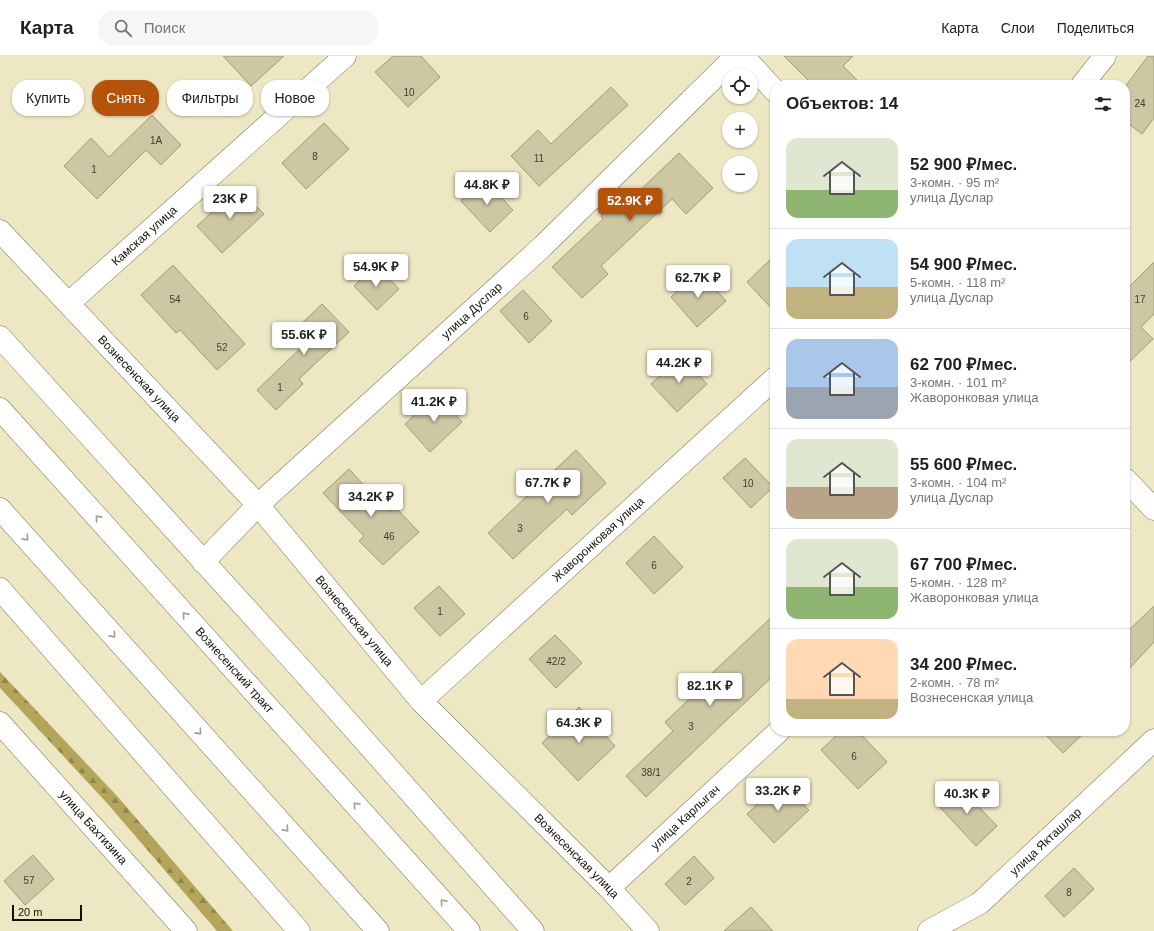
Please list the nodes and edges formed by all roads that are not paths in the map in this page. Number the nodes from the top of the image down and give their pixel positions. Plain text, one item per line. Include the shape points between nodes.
1 (345, 56) edge
2 (736, 56) edge
3 (743, 56) edge
4 (1105, 56) edge
5 (1086, 80) edge
6 (770, 86) edge
7 (0, 231) edge
8 (69, 303) junction
9 (0, 337) edge
10 (770, 383) edge
11 (0, 409) edge
12 (1130, 483) edge
13 (258, 505) junction
14 (0, 509) edge
15 (1154, 509) edge
16 (202, 562) junction
17 (0, 589) edge
18 (421, 701) junction
19 (0, 723) edge
20 (774, 736) edge
21 (1154, 740) edge
22 (609, 888) junction
23 (186, 931) edge
24 (299, 931) edge
25 (378, 931) edge
26 (469, 931) edge
27 (533, 931) edge
28 (648, 931) edge
29 (929, 931) edge

1 - 8 street, Камская улица
2 - 13 street, улица Дуслар via 543,246
3 - 6 street
4 - 5 street
7 - 8 street, Вознесенская улица
8 - 13 street, Вознесенская улица
9 - 16 street
10 - 18 street, Жаворонковая улица
26 -> 11 street, Вознесенский тракт
12 - 15 street
13 - 16 street, улица Дуслар
13 - 18 street, Вознесенская улица
14 -> 25 street
16 - 27 street
17 - 24 street
18 - 22 street, Вознесенская улица
19 - 23 street, улица Бахтизина
20 - 22 street, улица Карлыгач
21 - 29 street, улица Якташлар via 980,903
22 - 28 street, Вознесенская улица

